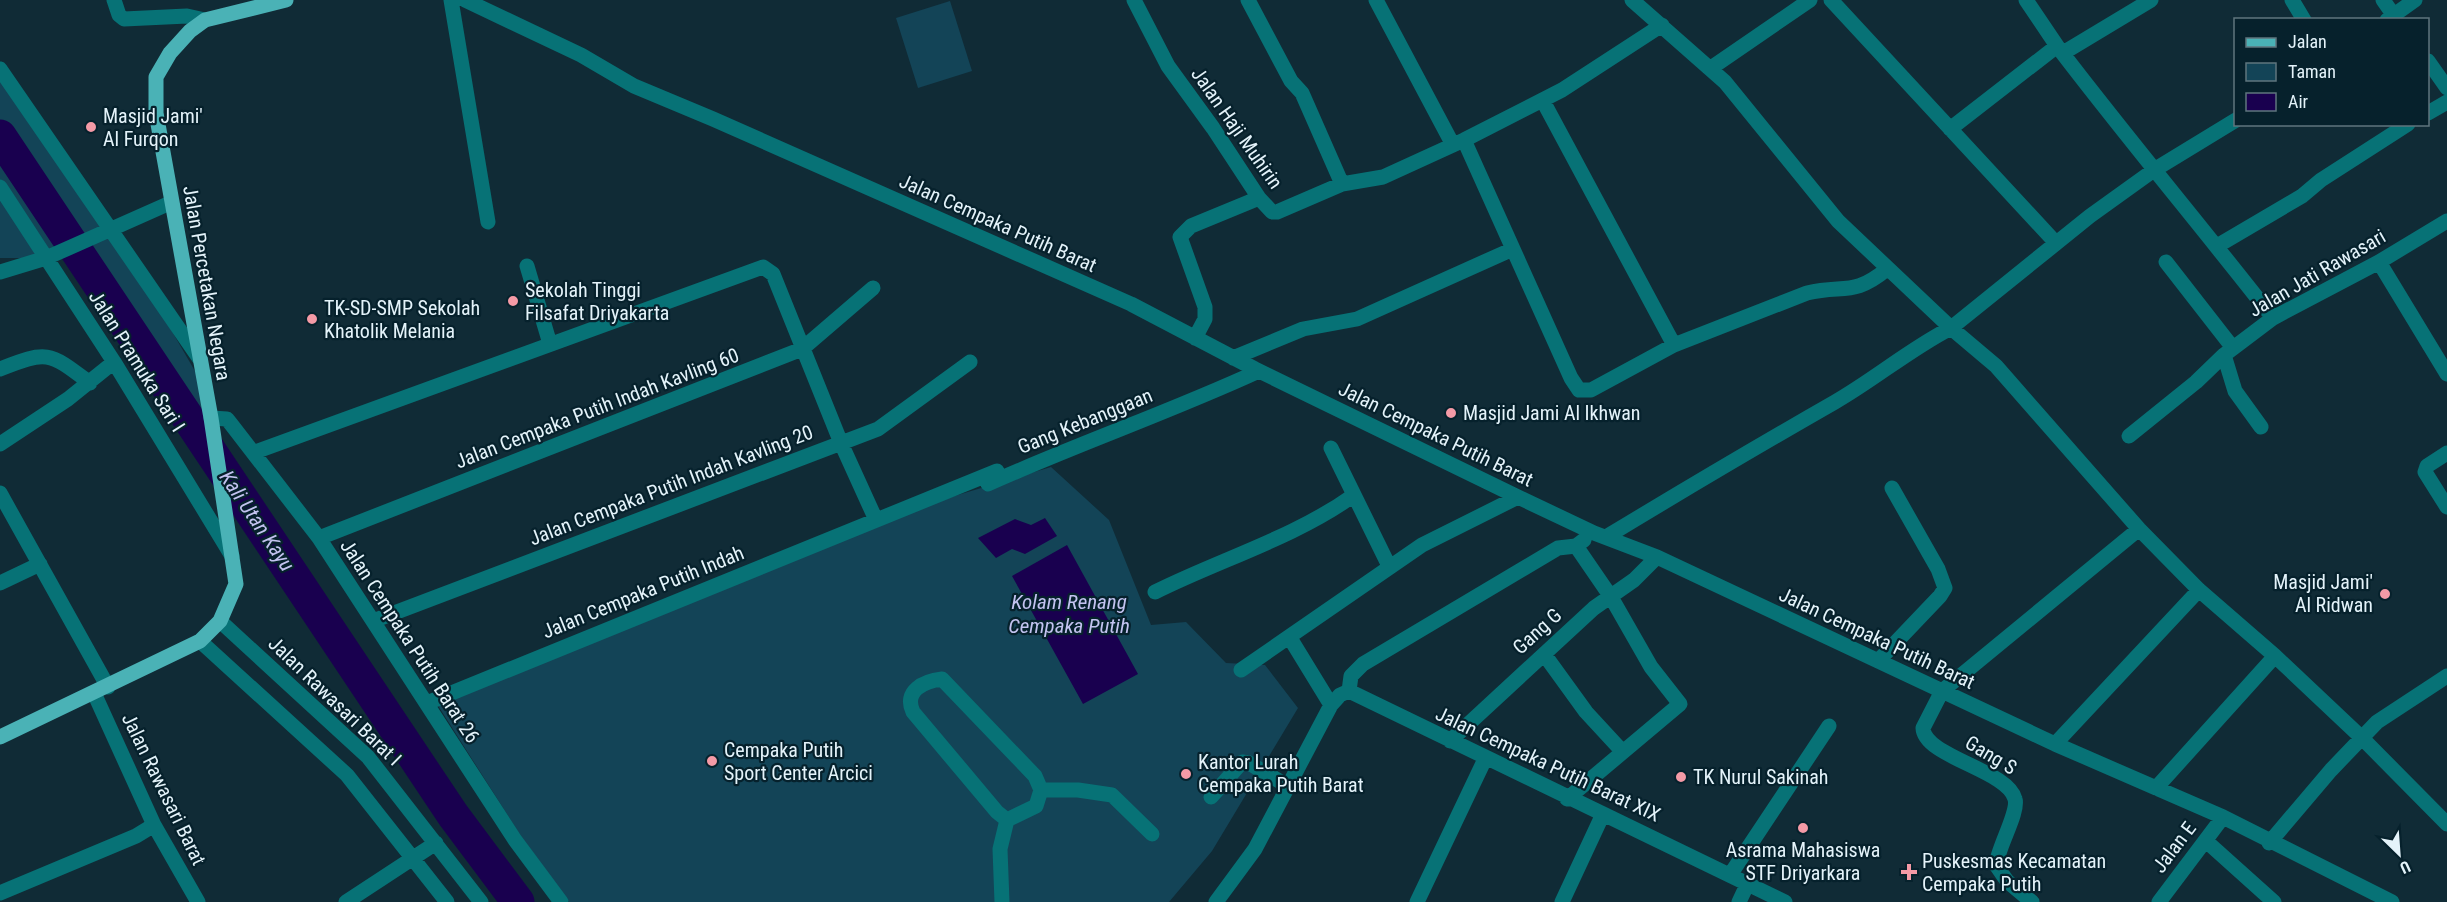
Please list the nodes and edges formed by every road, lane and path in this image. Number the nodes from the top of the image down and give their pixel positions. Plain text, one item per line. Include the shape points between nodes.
1 (114, 0) edge
2 (286, 0) edge
3 (451, 0) edge
4 (465, 0) edge
5 (1134, 0) edge
6 (1248, 0) edge
7 (1376, 0) edge
8 (1632, 0) edge
9 (1810, 0) edge
10 (1831, 0) edge
11 (2026, 0) edge
12 (2151, 0) edge
13 (2292, 0) edge
14 (2383, 0) edge
15 (2415, 0) edge
16 (2303, 18) edge
17 (2393, 18) edge
18 (205, 20) junction
19 (1662, 25) junction
20 (2060, 49) junction
21 (2429, 65) edge
22 (1711, 68) junction
23 (0, 69) edge
24 (2447, 88) edge
25 (1543, 101) junction
26 (2447, 102) edge
27 (2429, 112) edge
28 (2234, 121) edge
29 (2405, 126) edge
30 (1950, 129) junction
31 (1459, 143) junction
32 (2154, 170) junction
33 (1342, 184) junction
34 (0, 188) edge
35 (1258, 198) junction
36 (170, 203) junction
37 (2447, 221) edge
38 (488, 222) dead end
39 (110, 229) junction
40 (2056, 243) junction
41 (2217, 246) junction
42 (1513, 249) junction
43 (51, 256) junction
44 (2166, 262) dead end
45 (2379, 262) junction
46 (527, 266) dead end
47 (1887, 269) junction
48 (0, 272) edge
49 (873, 288) dead end
50 (2273, 318) junction
51 (1951, 328) junction
52 (1195, 338) junction
53 (550, 344) junction
54 (1674, 345) junction
55 (802, 349) junction
56 (2228, 352) junction
57 (199, 358) junction
58 (1233, 358) junction
59 (114, 362) junction
60 (970, 362) dead end
61 (0, 369) edge
62 (1259, 371) junction
63 (2447, 374) edge
64 (90, 383) junction
65 (212, 418) junction
66 (2261, 427) dead end
67 (2129, 436) dead end
68 (841, 443) junction
69 (0, 444) edge
70 (1332, 448) dead end
71 (255, 452) junction
72 (2447, 453) edge
73 (997, 471) dead end
74 (1892, 488) dead end
75 (0, 493) edge
76 (1354, 495) junction
77 (1518, 497) junction
78 (926, 501) junction
79 (2447, 507) edge
80 (876, 520) junction
81 (2139, 529) junction
82 (1600, 535) junction
83 (319, 538) junction
84 (1576, 546) junction
85 (1657, 557) junction
86 (234, 560) junction
87 (40, 564) junction
88 (1389, 566) junction
89 (0, 583) edge
90 (2199, 590) junction
91 (1155, 592) dead end
92 (1611, 597) junction
93 (220, 621) junction
94 (373, 621) junction
95 (1290, 638) junction
96 (200, 641) junction
97 (1544, 654) junction
98 (2275, 656) junction
99 (1879, 660) junction
100 (1241, 670) dead end
101 (2447, 676) edge
102 (108, 687) junction
103 (1348, 691) junction
104 (1942, 692) junction
105 (94, 693) junction
106 (427, 703) junction
107 (1331, 705) junction
108 (1829, 726) dead end
109 (0, 737) edge
110 (2362, 738) junction
111 (1450, 741) junction
112 (2055, 744) junction
113 (1622, 751) junction
114 (1485, 759) junction
115 (1289, 787) junction
116 (2156, 788) junction
117 (1041, 790) junction
118 (1211, 797) dead end
119 (1567, 799) junction
120 (1603, 814) junction
121 (2223, 817) junction
122 (1007, 820) junction
123 (2447, 824) edge
124 (154, 825) junction
125 (1152, 834) dead end
126 (2206, 841) junction
127 (436, 843) junction
128 (2269, 843) junction
129 (413, 860) junction
130 (1730, 875) junction
131 (1747, 885) junction
132 (0, 892) edge
133 (196, 901) edge
134 (346, 902) edge
135 (447, 902) edge
136 (481, 902) edge
137 (561, 902) edge
138 (1002, 902) edge
139 (1215, 902) edge
140 (1417, 902) edge
141 (1562, 902) edge
142 (1739, 902) edge
143 (1785, 902) edge
144 (2032, 902) edge
145 (2159, 902) edge
146 (2274, 902) edge
147 (2392, 902) edge

1 - 18 street via 118,15 124,19 187,16
2 - 18 main road, Jalan Percetakan Negara
3 - 38 street
4 - 52 street, Jalan Cempaka Putih Barat via 678,107 1131,304
5 - 35 street, Jalan Haji Muhirin via 1168,66
6 - 33 street via 1291,81 1302,93
7 - 31 street
8 - 19 street
9 - 22 street
10 - 30 street
11 - 20 street
12 - 20 street
13 - 16 street
14 - 17 street
15 - 17 street
18 - 36 main road, Jalan Percetakan Negara via 181,40 156,77 156,113
19 - 22 street
19 - 25 street
20 - 30 street
20 - 32 street
21 - 24 street
22 - 47 street via 1838,221
23 - 39 street
25 - 31 street
25 - 54 street
26 - 27 street
28 - 32 street
29 - 41 street via 2302,196
30 - 40 street
31 - 33 street via 1383,177
31 - 42 street
32 - 40 street
32 - 41 street
33 - 35 street, Jalan Haji Muhirin via 1277,212
34 - 43 street, Jalan Pramuka Sari I
35 - 52 street via 1191,226 1179,237 1205,307 1205,319
36 - 39 street
36 - 57 main road, Jalan Percetakan Negara
37 - 45 street, Jalan Jati Rawasari
39 - 43 street
39 - 57 street
40 - 51 street
41 - 50 street
42 - 54 street via 1570,378 1579,390 1591,390
42 - 58 street via 1357,319 1303,329
43 - 48 street
43 - 59 street, Jalan Pramuka Sari I
44 - 56 street
45 - 50 street, Jalan Jati Rawasari
45 - 63 street
46 - 53 street
47 - 51 street
47 - 54 street via 1861,287 1807,293
49 - 55 street, Jalan Cempaka Putih Indah Kavling 60
50 - 56 street, Jalan Jati Rawasari
51 - 81 street via 1996,366
51 - 82 street via 1912,349 1835,402
52 - 58 street, Jalan Cempaka Putih Barat
53 - 55 street via 758,267 773,274
53 - 71 street
55 - 68 street
55 - 83 street, Jalan Cempaka Putih Indah Kavling 60
56 - 66 street via 2235,391
56 - 67 street, Jalan Jati Rawasari
57 - 65 main road, Jalan Percetakan Negara
58 - 62 street, Jalan Cempaka Putih Barat
59 - 64 street
59 - 86 street, Jalan Pramuka Sari I
60 - 68 street, Jalan Cempaka Putih Indah Kavling 20 via 887,423
61 - 64 street via 40,355 58,358
62 - 77 street, Jalan Cempaka Putih Barat
62 - 78 street, Gang Kebanggaan via 1047,457 959,498 932,504
64 - 69 street
65 - 71 street, Jalan Cempaka Putih Barat 26 via 227,419
65 - 86 main road, Jalan Percetakan Negara
68 - 80 street
68 - 94 street, Jalan Cempaka Putih Indah Kavling 20
70 - 76 street
71 - 83 street, Jalan Cempaka Putih Barat 26
72 - 79 street via 2427,466 2425,472
73 - 78 street, Jalan Cempaka Putih Indah
74 - 99 street via 1945,588
75 - 87 street
76 - 88 street
76 - 91 street via 1294,531
77 - 82 street, Jalan Cempaka Putih Barat
77 - 88 street
78 - 80 street, Jalan Cempaka Putih Indah
80 - 106 street, Jalan Cempaka Putih Indah
81 - 90 street
81 - 104 street
82 - 84 street
82 - 85 street, Jalan Cempaka Putih Barat
83 - 94 street, Jalan Cempaka Putih Barat 26
84 - 92 street
84 - 103 street via 1558,548 1363,664 1351,676
85 - 92 street, Gang G
85 - 99 street, Jalan Cempaka Putih Barat
86 - 93 main road, Jalan Percetakan Negara via 236,584
87 - 89 street
87 - 102 street
88 - 95 street
90 - 98 street
90 - 112 street
92 - 97 street, Gang G
92 - 113 street via 1652,667 1680,704
93 - 96 main road, Jalan Percetakan Negara
93 - 127 street, Jalan Rawasari Barat I via 368,757
94 - 106 street, Jalan Cempaka Putih Barat 26
95 - 100 street
95 - 107 street
96 - 102 main road, Jalan Percetakan Negara
96 - 129 street via 347,775
97 - 111 street, Gang G
97 - 113 street via 1586,712
98 - 110 street
98 - 116 street
99 - 104 street, Jalan Cempaka Putih Barat
101 - 110 street via 2377,722
102 - 105 main road, Jalan Percetakan Negara
103 - 107 street
103 - 111 street, Jalan Cempaka Putih Barat XIX
104 - 112 street, Jalan Cempaka Putih Barat
104 - 144 street, Gang S via 1923,728 1924,735 2012,791 2016,807 1996,865 2007,881
105 - 109 main road, Jalan Percetakan Negara
105 - 124 street, Jalan Rawasari Barat
106 - 137 street, Jalan Cempaka Putih Barat 26 via 515,840
107 - 115 street
108 - 130 street
110 - 123 street
110 - 128 street
111 - 114 street, Jalan Cempaka Putih Barat XIX
112 - 116 street, Jalan Cempaka Putih Barat
113 - 119 street
114 - 119 street, Jalan Cempaka Putih Barat XIX
114 - 140 street
115 - 118 street via 1242,762
115 - 139 street via 1255,849
116 - 121 street, Jalan Cempaka Putih Barat
117 - 122 street via 1036,806
117 - 122 street via 1035,776 942,679 926,681 911,694 912,712
117 - 125 street via 1112,795
119 - 120 street, Jalan Cempaka Putih Barat XIX
120 - 130 street, Jalan Cempaka Putih Barat XIX
120 - 141 street
121 - 126 street, Jalan E
121 - 128 street, Jalan Cempaka Putih Barat
122 - 138 street via 1000,849
124 - 132 street
124 - 133 street, Jalan Rawasari Barat
126 - 145 street, Jalan E
126 - 146 street
127 - 129 street
127 - 136 street, Jalan Rawasari Barat I
128 - 147 street, Jalan Cempaka Putih Barat
129 - 134 street
129 - 135 street
130 - 131 street, Jalan Cempaka Putih Barat XIX
131 - 142 street
131 - 143 street, Jalan Cempaka Putih Barat XIX

